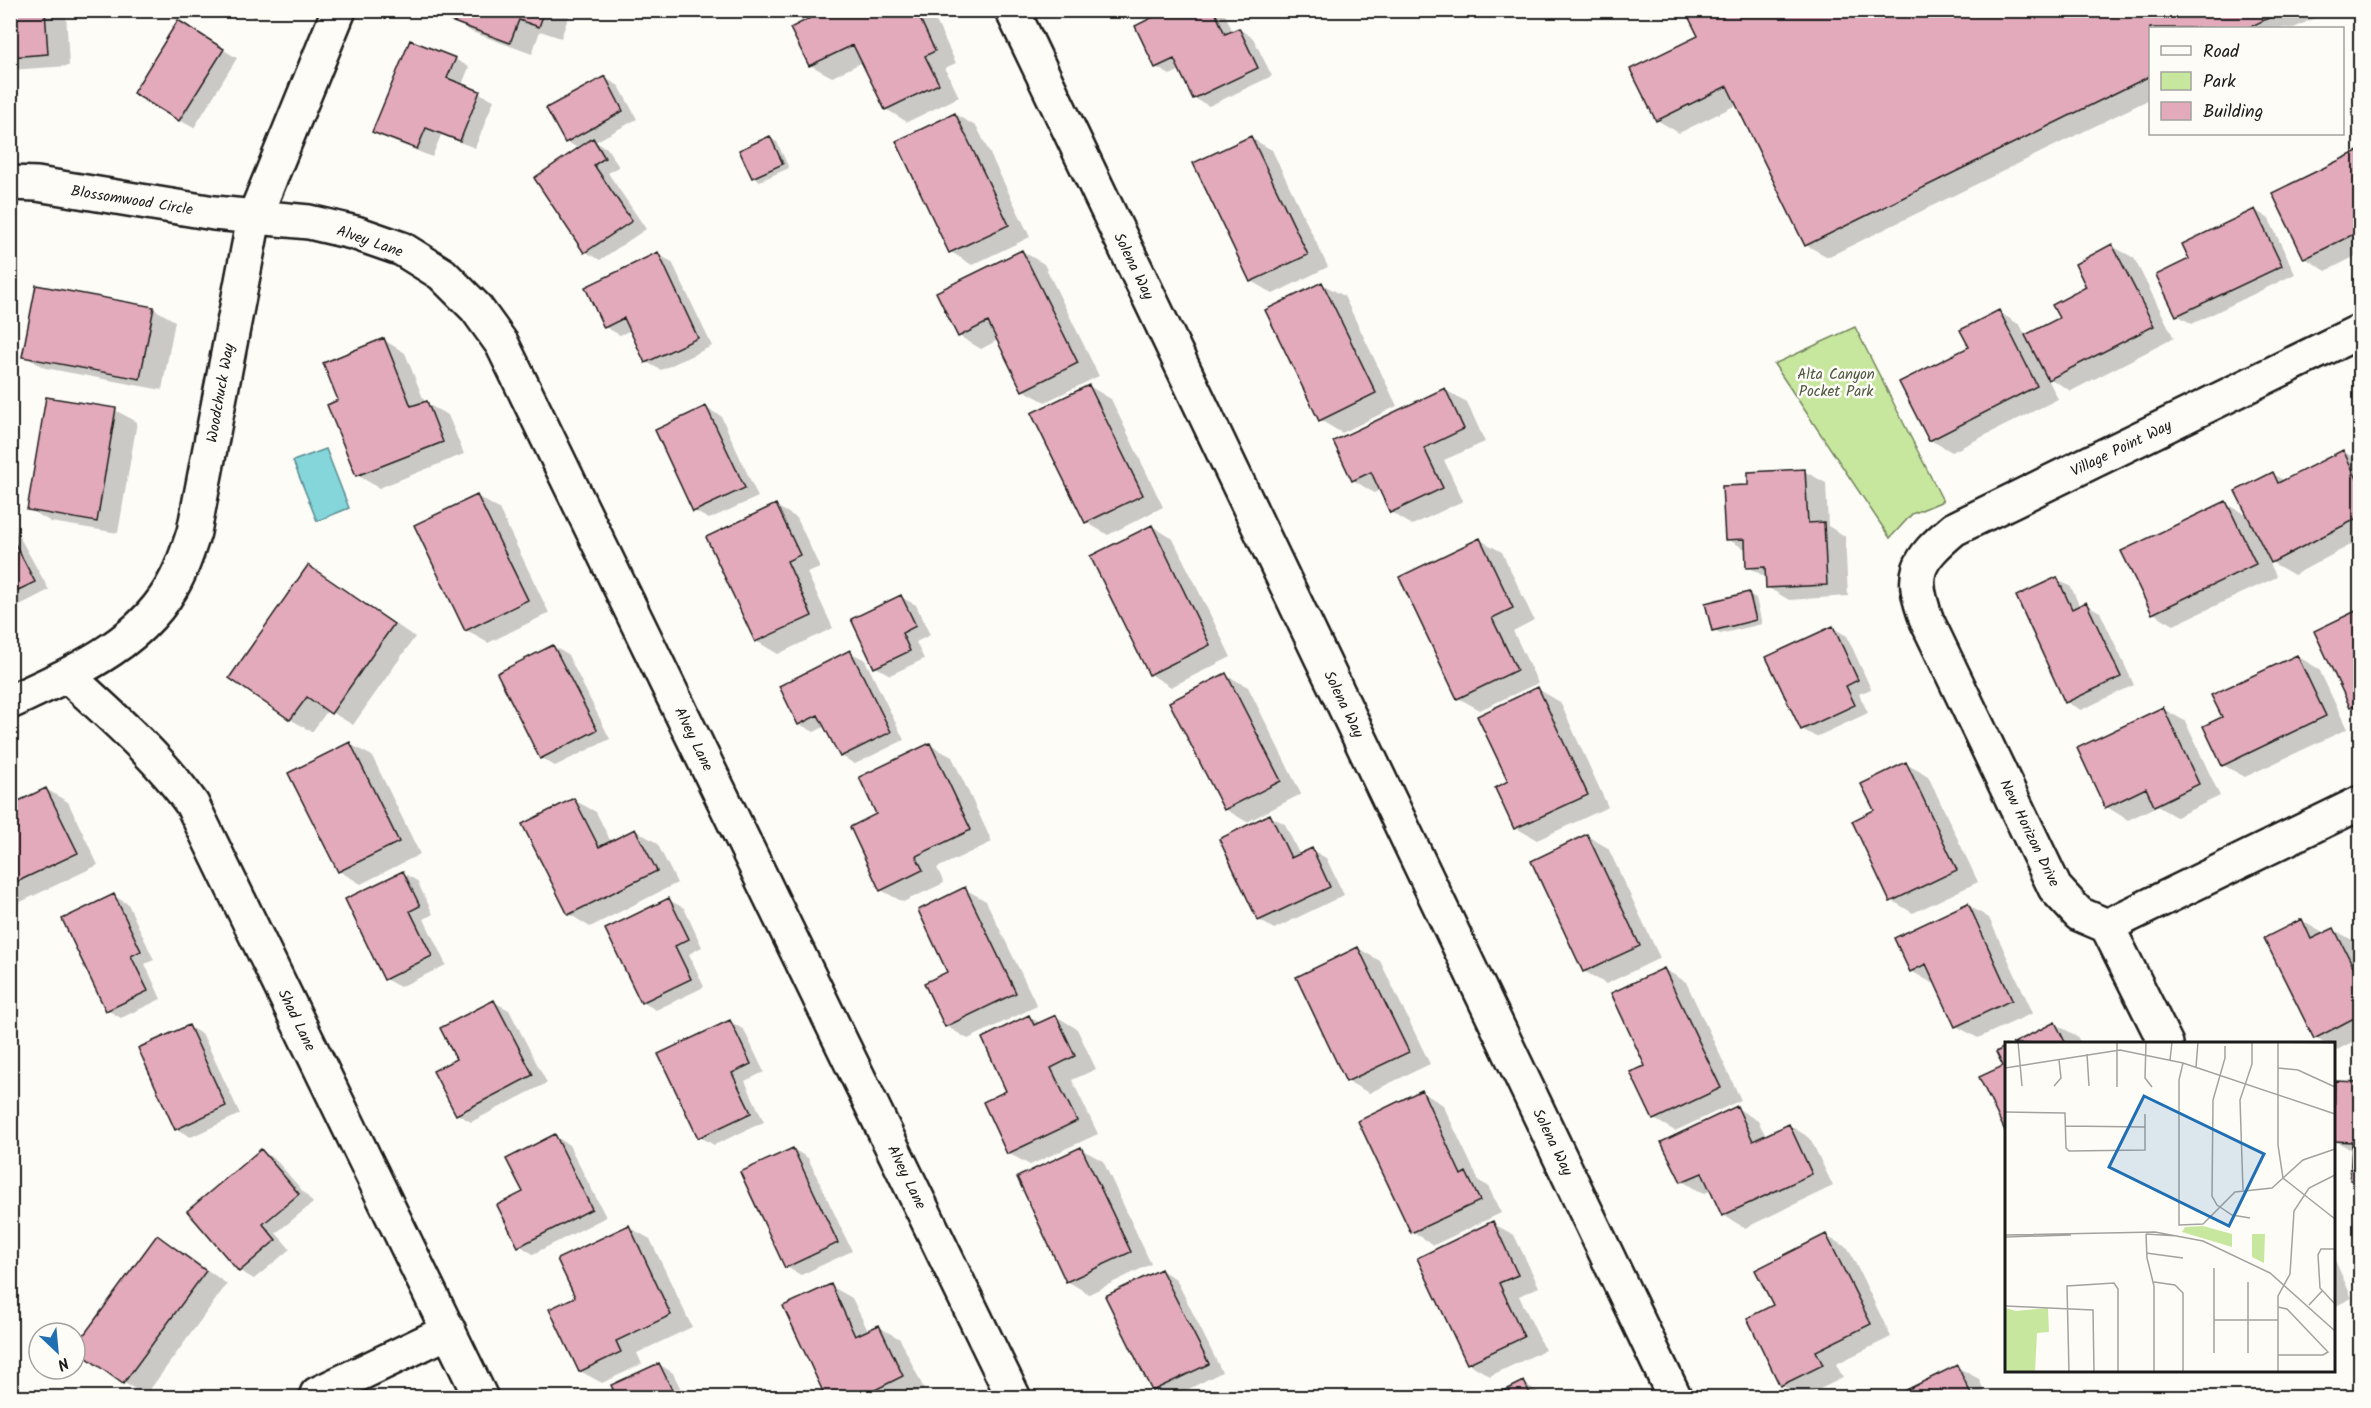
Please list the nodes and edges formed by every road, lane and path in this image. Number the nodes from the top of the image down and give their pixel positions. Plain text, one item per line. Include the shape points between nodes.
1 (339, 10) edge
2 (1012, 10) edge
3 (10, 183) edge
4 (254, 218) junction
5 (2361, 331) edge
6 (1917, 595) joint
7 (67, 675) junction
8 (10, 702) edge
9 (2361, 803) edge
10 (2107, 926) junction
11 (2165, 1042) edge
12 (449, 1331) junction
13 (317, 1394) dead end
14 (481, 1398) edge
15 (1014, 1398) edge
16 (1675, 1398) edge

1 - 4 street, Woodchuck Way
2 - 16 street, Solena Way
3 - 4 street, Blossomwood Circle
4 - 7 street, Woodchuck Way via 194,532 176,580 146,621 109,652
4 - 15 street, Alvey Lane via 309,222 402,249 442,274 476,308 502,344
5 - 6 street, Village Point Way via 1954,529 1932,547 1917,570
6 - 10 street, New Horizon Drive via 2055,888 2079,914
7 - 8 street, Woodchuck Way
7 - 12 street, Shad Lane via 151,753 192,804
9 - 10 street
10 - 11 street
12 - 13 street
12 - 14 street, Shad Lane

